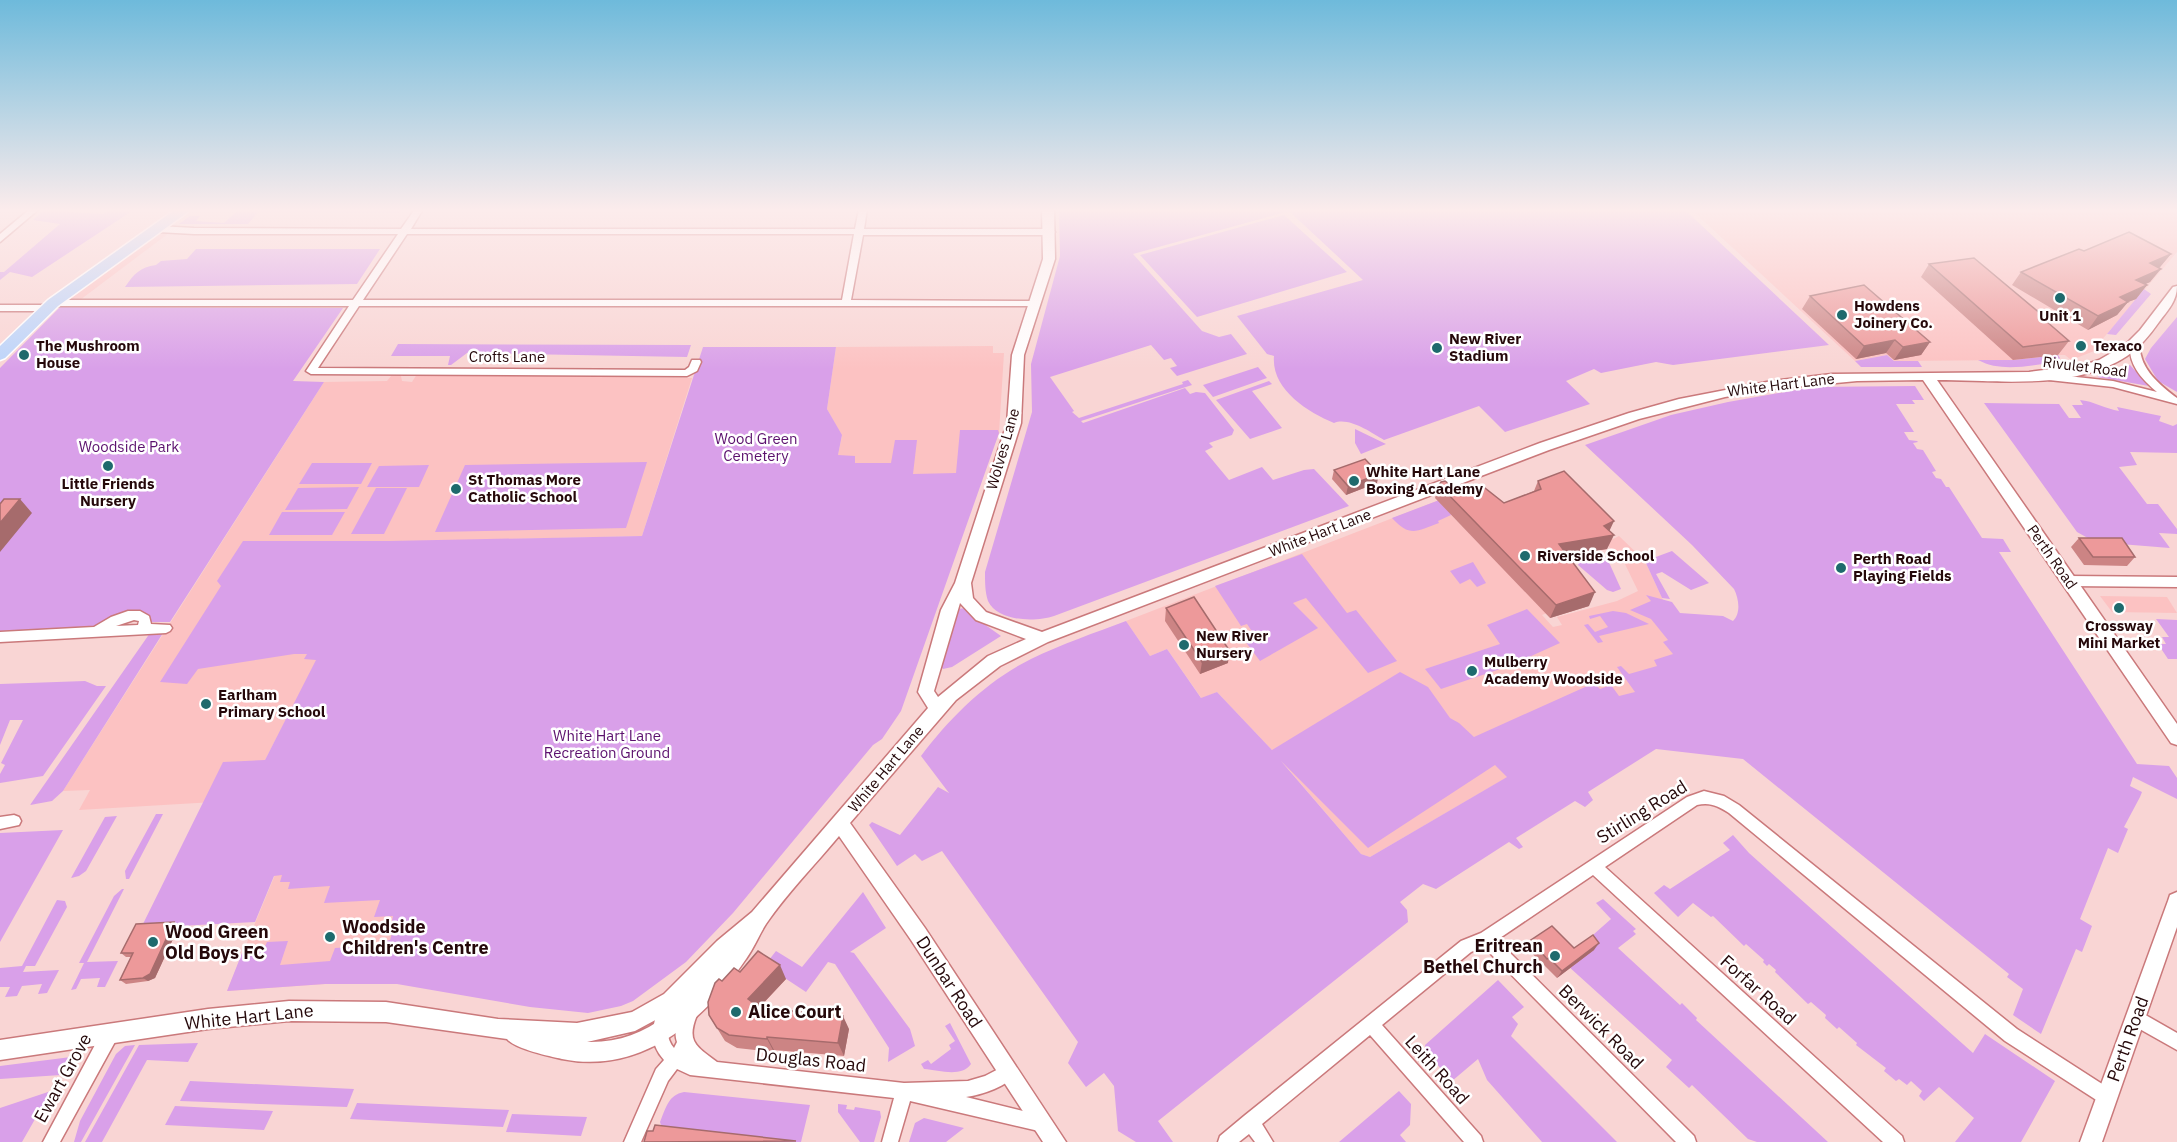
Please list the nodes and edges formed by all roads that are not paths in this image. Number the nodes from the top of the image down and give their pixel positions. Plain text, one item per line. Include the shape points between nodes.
1 (111, 262) edge
2 (383, 262) edge
3 (853, 262) edge
4 (1048, 262) edge
5 (2177, 290) edge
6 (846, 303) junction
7 (1034, 303) junction
8 (355, 304) junction
9 (50, 306) junction
10 (0, 308) edge
11 (2135, 343) junction
12 (0, 355) edge
13 (696, 362) dead end
14 (1927, 376) junction
15 (2028, 376) junction
16 (2175, 400) edge
17 (2069, 581) junction
18 (2177, 582) edge
19 (963, 583) junction
20 (166, 628) dead end
21 (0, 637) edge
22 (1042, 638) junction
23 (937, 709) junction
24 (2177, 738) edge
25 (840, 823) junction
26 (1593, 866) junction
27 (2177, 902) edge
28 (759, 918) junction
29 (1486, 939) junction
30 (671, 1001) junction
31 (693, 1008) junction
32 (2135, 1017) junction
33 (1371, 1024) junction
34 (498, 1029) junction
35 (110, 1034) junction
36 (660, 1041) junction
37 (2177, 1042) edge
38 (685, 1043) junction
39 (0, 1050) edge
40 (675, 1059) junction
41 (715, 1070) junction
42 (1008, 1072) junction
43 (904, 1090) junction
44 (2107, 1097) junction
45 (1250, 1122) junction
46 (1043, 1124) junction
47 (51, 1142) edge
48 (632, 1142) edge
49 (890, 1142) edge
50 (1055, 1142) edge
51 (1226, 1142) edge
52 (1265, 1142) edge
53 (1475, 1142) edge
54 (1688, 1142) edge
55 (1896, 1142) edge
56 (2091, 1142) edge

1 - 9 main road
2 - 8 street
3 - 6 street
4 - 7 street, Wolves Lane
5 - 11 street, White Hart Lane
6 - 7 street
6 - 8 street
7 - 19 street, Wolves Lane via 1018,355 1016,415
8 - 9 street
8 - 13 street, Crofts Lane via 311,371 687,373
9 - 10 street
9 - 12 main road
11 - 15 street, White Hart Lane via 2087,368
11 - 16 street, Rivulet Road via 2138,365
14 - 15 street, White Hart Lane
14 - 17 street, Perth Road
14 - 22 street, White Hart Lane via 1806,381 1666,405
15 - 16 street, Rivulet Road via 2095,381
17 - 18 street
17 - 24 street, Perth Road
19 - 22 street via 966,600 981,616
19 - 23 street, Wolves Lane via 949,610 926,692
20 - 21 street
22 - 23 street, White Hart Lane via 994,661
23 - 25 street, White Hart Lane
25 - 28 street, White Hart Lane
25 - 42 street, Dunbar Road
26 - 29 street, Stirling Road
26 - 44 street, Stirling Road via 1692,801 1707,796 1718,799 2010,1035
26 - 55 street, Forfar Road
27 - 32 street, Perth Road
28 - 30 street, White Hart Lane
28 - 31 street, White Hart Lane via 738,957
29 - 33 street, Stirling Road via 1466,946
29 - 54 street, Berwick Road
30 - 34 street, White Hart Lane via 635,1021 590,1032
30 - 36 street via 660,1025
31 - 36 street, White Hart Lane
31 - 38 street via 682,1029
32 - 37 street
32 - 44 street, Perth Road
33 - 45 street, Stirling Road
33 - 53 street, Leith Road
34 - 35 street, White Hart Lane via 386,1012 331,1010 208,1019
34 - 36 street, White Hart Lane via 551,1047 584,1052 607,1053
35 - 39 street, White Hart Lane
35 - 47 street, Ewart Grove
36 - 40 street, Douglas Road
38 - 40 street
38 - 41 street, Douglas Road via 690,1053
40 - 41 street, Douglas Road via 690,1067
40 - 48 street via 662,1075
41 - 43 street, Douglas Road
42 - 43 street, Douglas Road via 968,1089
42 - 46 street, Dunbar Road
43 - 46 street, Douglas Road
43 - 49 street
44 - 56 street, Perth Road
45 - 51 street, Stirling Road
45 - 52 street
46 - 50 street, Dunbar Road

